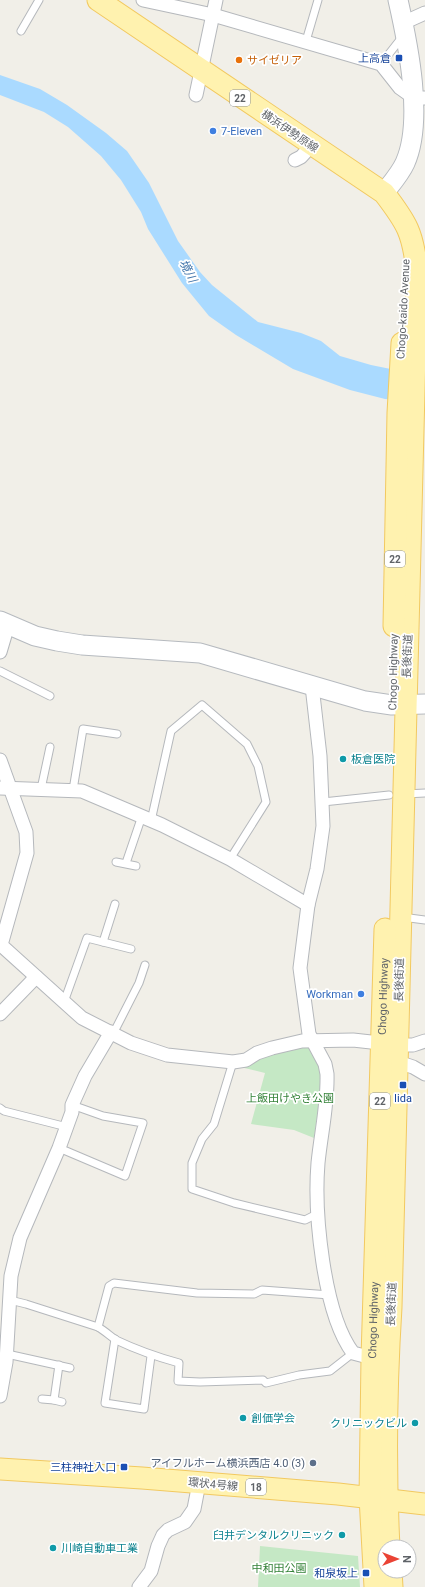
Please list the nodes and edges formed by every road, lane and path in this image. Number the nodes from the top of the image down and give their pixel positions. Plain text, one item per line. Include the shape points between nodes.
1 (39, 0) edge
2 (100, 0) edge
3 (148, 0) edge
4 (216, 0) edge
5 (318, 0) edge
6 (398, 0) edge
7 (425, 13) edge
8 (213, 15) junction
9 (404, 28) junction
10 (21, 31) dead end
11 (306, 42) junction
12 (380, 64) junction
13 (201, 71) junction
14 (196, 95) dead end
15 (419, 98) edge
16 (311, 146) junction
17 (295, 160) dead end
18 (384, 193) junction
19 (407, 409) joint
20 (4, 623) edge
21 (0, 652) edge
22 (0, 671) edge
23 (312, 686) junction
24 (50, 696) dead end
25 (408, 704) edge
26 (117, 734) dead end
27 (50, 747) dead end
28 (0, 760) edge
29 (5, 788) edge
30 (41, 789) junction
31 (73, 790) junction
32 (425, 793) edge
33 (396, 794) junction
34 (323, 802) junction
35 (147, 818) junction
36 (230, 859) junction
37 (116, 862) dead end
38 (126, 863) junction
39 (136, 866) dead end
40 (115, 904) dead end
41 (308, 905) junction
42 (400, 916) junction
43 (425, 920) edge
44 (103, 942) junction
45 (131, 949) dead end
46 (145, 965) dead end
47 (36, 977) junction
48 (64, 1002) junction
49 (0, 1014) edge
50 (112, 1033) junction
51 (313, 1041) junction
52 (425, 1041) edge
53 (392, 1050) junction
54 (233, 1062) junction
55 (425, 1074) edge
56 (72, 1105) junction
57 (0, 1108) edge
58 (67, 1127) junction
59 (59, 1148) junction
60 (318, 1214) junction
61 (330, 1295) junction
62 (10, 1300) junction
63 (98, 1327) junction
64 (115, 1339) junction
65 (7, 1354) junction
66 (363, 1355) junction
67 (151, 1356) junction
68 (59, 1366) junction
69 (70, 1368) dead end
70 (1, 1382) edge
71 (0, 1396) edge
72 (42, 1399) dead end
73 (54, 1400) junction
74 (62, 1402) dead end
75 (0, 1469) edge
76 (199, 1483) junction
77 (378, 1498) junction
78 (425, 1504) edge
79 (387, 1539) edge
80 (139, 1587) edge
81 (375, 1587) edge

1 - 10 lane
2 - 13 main road, 横浜伊勢原線 / 22
3 - 8 street
4 - 8 street
5 - 11 lane
6 - 9 street
7 - 9 street
8 - 11 street
8 - 13 street
9 - 12 lane
9 - 15 street
11 - 12 street
12 - 15 street via 400,88
13 - 14 street
13 - 16 main road, 横浜伊勢原線 / 22
15 - 18 street via 405,164
16 - 17 street via 301,158
16 - 18 main road, 横浜伊勢原線 / 22
18 - 19 main road, Chogo-kaido Avenue / 22 via 399,225 407,260
19 - 25 main road, Chogo Highway / 22
20 - 21 street
20 - 23 street via 35,636 76,644 200,653
22 - 24 lane
23 - 25 street via 365,701
23 - 34 street
25 - 33 main road, Chogo Highway / 22
26 - 31 lane via 83,729
27 - 30 lane
28 - 29 street
29 - 30 street
29 - 47 street via 26,832 27,853 1,944
30 - 31 street
31 - 35 street via 82,791
32 - 33 lane
33 - 34 lane
33 - 42 main road, 長後街道 / 22
33 - 53 main road, Chogo Highway / 22
34 - 41 street via 323,826 317,868
35 - 36 street
35 - 36 lane via 171,731 202,705 247,744 258,766 266,802
35 - 38 lane
36 - 41 street
37 - 38 lane
38 - 39 lane
40 - 44 lane
41 - 51 street via 300,968 308,1034
42 - 43 lane
42 - 53 main road, 長後街道 / 22
44 - 45 lane
44 - 48 lane via 87,938
46 - 50 lane via 139,984
47 - 48 street
47 - 49 street
48 - 50 street via 82,1018
50 - 54 street via 131,1043 167,1055
50 - 56 street via 85,1076
51 - 53 street via 353,1040
51 - 54 street via 272,1048 246,1060
51 - 60 street via 325,1064 327,1074 318,1164
52 - 53 street
53 - 55 street
53 - 66 main road, Chogo Highway / 22
53 - 77 main road, 長後街道 / 22 via 391,1306
54 - 60 lane via 214,1124 202,1139 192,1164 192,1189 234,1204 306,1220
56 - 58 street
56 - 59 lane via 103,1116 142,1123 125,1176
57 - 58 lane
58 - 59 street
59 - 62 street via 20,1238
60 - 61 street
61 - 63 lane via 262,1290 254,1294 197,1293 114,1283 108,1286
61 - 66 street via 345,1339
62 - 63 lane
62 - 65 street
63 - 64 lane
64 - 67 lane
64 - 67 lane via 105,1403 144,1409
65 - 68 lane
65 - 70 street
66 - 67 lane via 330,1371 299,1375 266,1384 263,1380 178,1381 179,1362
66 - 77 main road, Chogo Highway / 22
68 - 69 lane
68 - 73 lane
70 - 71 street
72 - 73 lane
73 - 74 lane
75 - 76 main road, 環状4号線 / 18
76 - 77 main road, 環状4号線 / 18
76 - 80 street via 194,1509 185,1522 168,1530 163,1536 151,1571
77 - 78 main road, 環状4号線 / 18
77 - 79 main road, 長後街道 / 22
77 - 81 main road, Chogo Highway / 22

